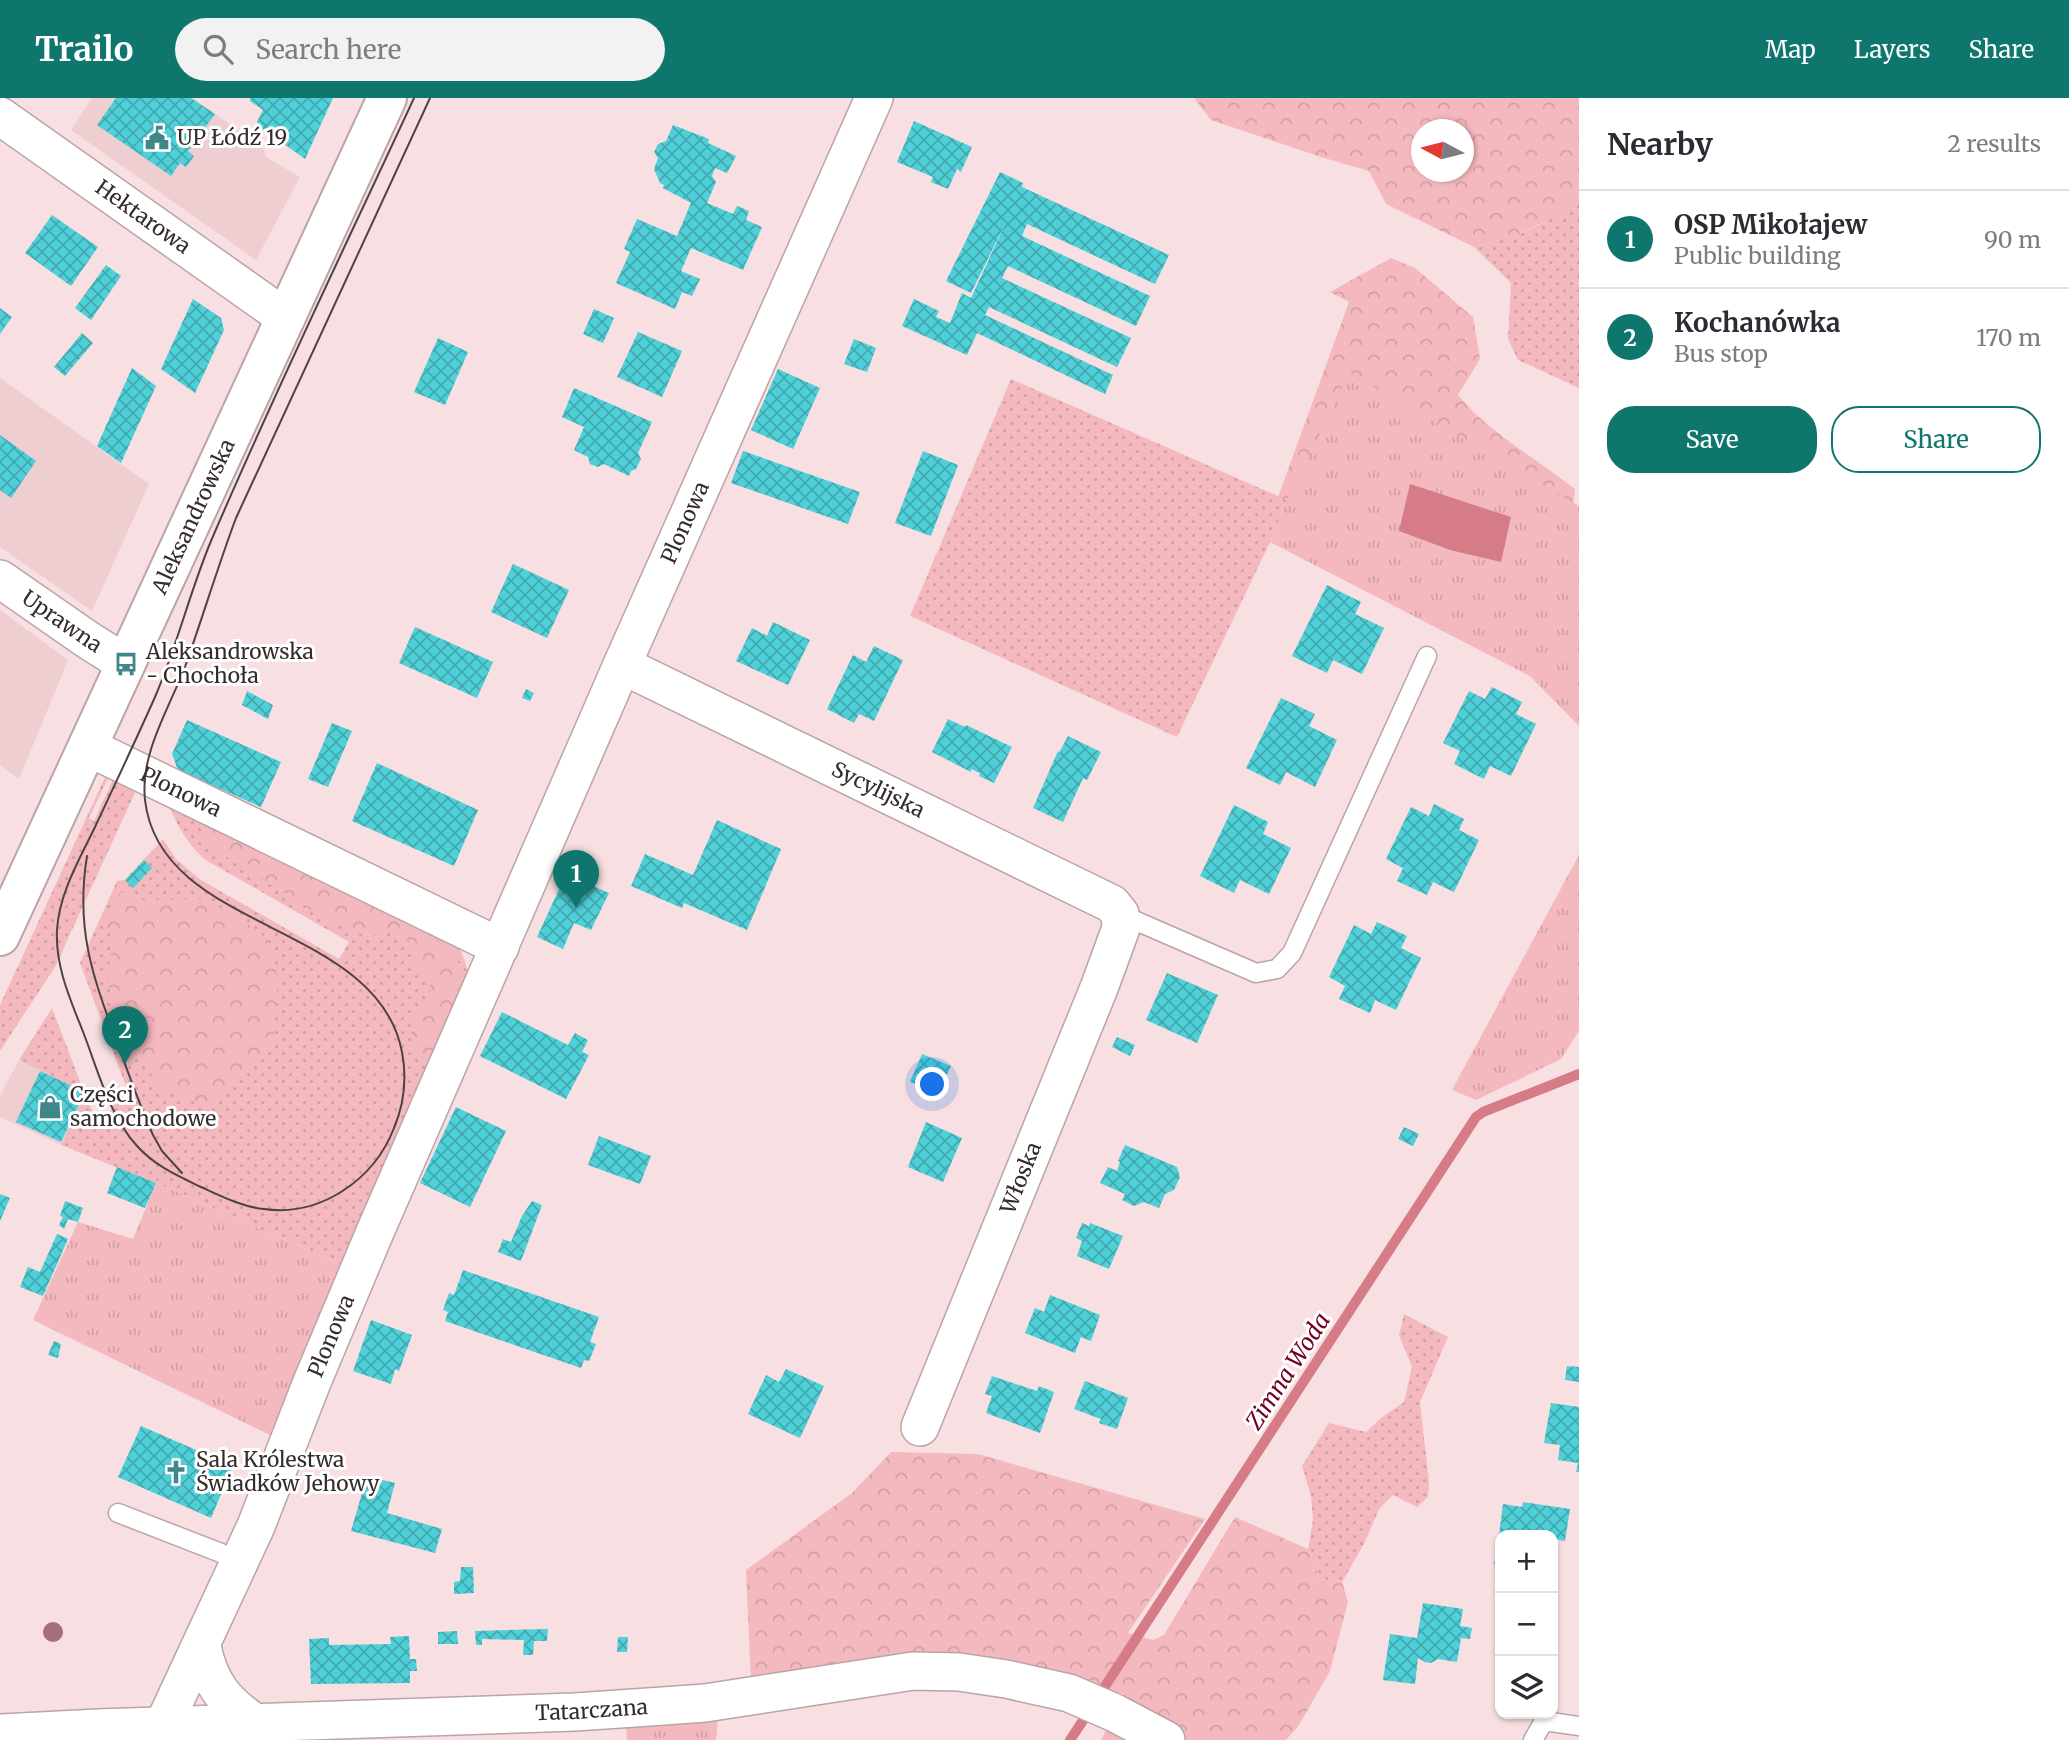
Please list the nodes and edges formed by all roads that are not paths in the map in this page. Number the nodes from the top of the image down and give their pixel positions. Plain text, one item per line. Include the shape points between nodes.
1 (387, 98) edge
2 (874, 98) edge
3 (0, 116) edge
4 (286, 318) junction
5 (0, 579) edge
6 (1427, 656) dead end
7 (125, 664) junction
8 (622, 665) junction
9 (88, 747) junction
10 (1120, 921) junction
11 (0, 936) edge
12 (500, 947) junction
13 (920, 1427) dead end
14 (118, 1513) dead end
15 (239, 1563) junction
16 (202, 1646) junction
17 (256, 1723) junction
18 (1579, 1726) edge
19 (0, 1733) edge
20 (164, 1733) edge
21 (1167, 1740) edge
22 (1533, 1740) edge

1 - 4 main road, Aleksandrowska
2 - 8 street, Plonowa
3 - 4 street, Hektarowa
4 - 7 main road, Aleksandrowska
5 - 7 street, Uprawna
6 - 10 lane via 1292,953 1277,969 1256,973
7 - 9 main road, Aleksandrowska
8 - 10 street, Sycylijska via 1112,904
8 - 12 street, Plonowa
9 - 11 main road, Aleksandrowska
9 - 12 street, Plonowa
10 - 13 street, Włoska
12 - 15 street, Plonowa via 375,1232
14 - 15 lane
15 - 16 street, Plonowa
16 - 17 street via 223,1697
16 - 20 street, Plonowa
17 - 20 street, Tatarczana
17 - 21 street, Tatarczana via 705,1703 913,1671 959,1672 1069,1693
18 - 22 lane via 1545,1721
19 - 20 street, Tatarczana

